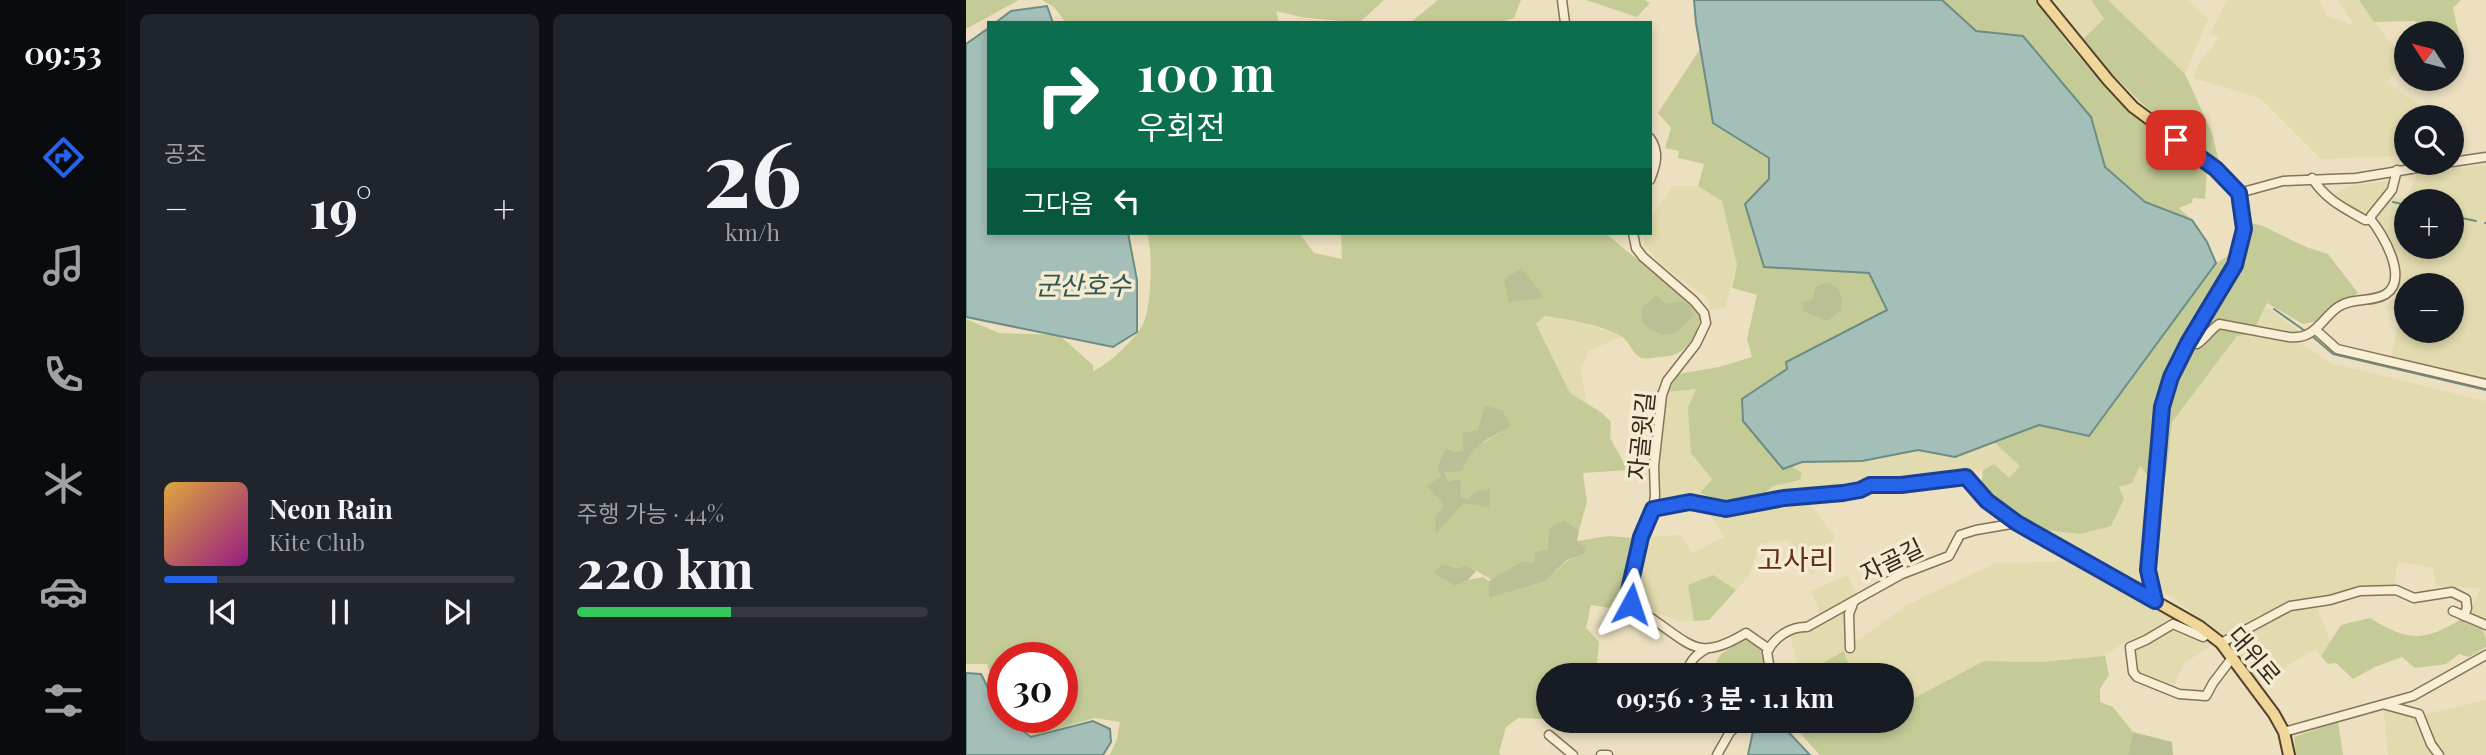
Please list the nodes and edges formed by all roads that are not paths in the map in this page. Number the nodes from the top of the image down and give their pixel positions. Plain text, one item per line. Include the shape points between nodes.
1 (1562, 0) edge
2 (2043, 0) edge
3 (1565, 21) edge
4 (1652, 141) edge
5 (2486, 158) edge
6 (2464, 160) edge
7 (2394, 171) edge
8 (1652, 173) edge
9 (2396, 175) edge
10 (2312, 178) junction
11 (2239, 193) junction
12 (2371, 220) junction
13 (1633, 235) edge
14 (2311, 332) junction
15 (2188, 343) junction
16 (2486, 384) edge
17 (1653, 509) junction
18 (2017, 523) junction
19 (1854, 601) junction
20 (2155, 601) junction
21 (2453, 611) dead end
22 (2464, 616) junction
23 (2486, 625) edge
24 (2208, 634) junction
25 (2221, 643) junction
26 (1850, 648) dead end
27 (1706, 649) junction
28 (1769, 649) junction
29 (2486, 655) edge
30 (2232, 659) junction
31 (1690, 663) edge
32 (1768, 663) edge
33 (2383, 704) junction
34 (2284, 732) junction
35 (1729, 733) edge
36 (1549, 735) dead end
37 (1573, 755) edge
38 (1601, 755) edge
39 (1608, 755) edge
40 (1717, 755) edge
41 (2289, 755) edge
42 (2439, 755) edge

1 - 3 street
2 - 11 main road via 2133,107 2216,169
4 - 8 street via 1657,157
5 - 6 street
7 - 10 street via 2356,178
9 - 12 street via 2392,190
10 - 11 street
10 - 12 street via 2337,205
11 - 15 main road via 2244,229 2235,265
12 - 14 street via 2395,269 2391,288 2385,295 2341,305
13 - 17 street, 자골윗길 via 1643,257 1694,301 1706,323 1661,395
14 - 15 street via 2289,337 2219,324 2197,344
14 - 16 street via 2337,349
15 - 20 main road via 2162,407 2148,570
17 - 18 street via 1690,502 1726,509 1870,485 1966,477 1987,501
17 - 27 street, 자골윗길 via 1641,537 1628,595 1631,604 1677,638
18 - 19 street, 자골길 via 1960,535 1949,556 1902,574
18 - 20 street
19 - 26 street via 1849,614
19 - 28 street, 자골길 via 1777,638
20 - 24 main road, 대위로
21 - 22 street
22 - 23 street
22 - 25 street via 2466,599 2452,592 2414,598 2396,590 2360,592 2290,606
24 - 25 main road, 대위로
24 - 30 street via 2203,637 2172,624 2130,647 2133,672 2179,694 2206,696
25 - 30 main road, 대위로
27 - 28 street via 1726,646 1746,634
27 - 31 street
28 - 32 street
29 - 33 street via 2413,696
30 - 34 main road, 대위로
33 - 34 street
33 - 42 street via 2419,714
34 - 41 main road, 대위로
35 - 40 street
36 - 37 street
38 - 39 street

